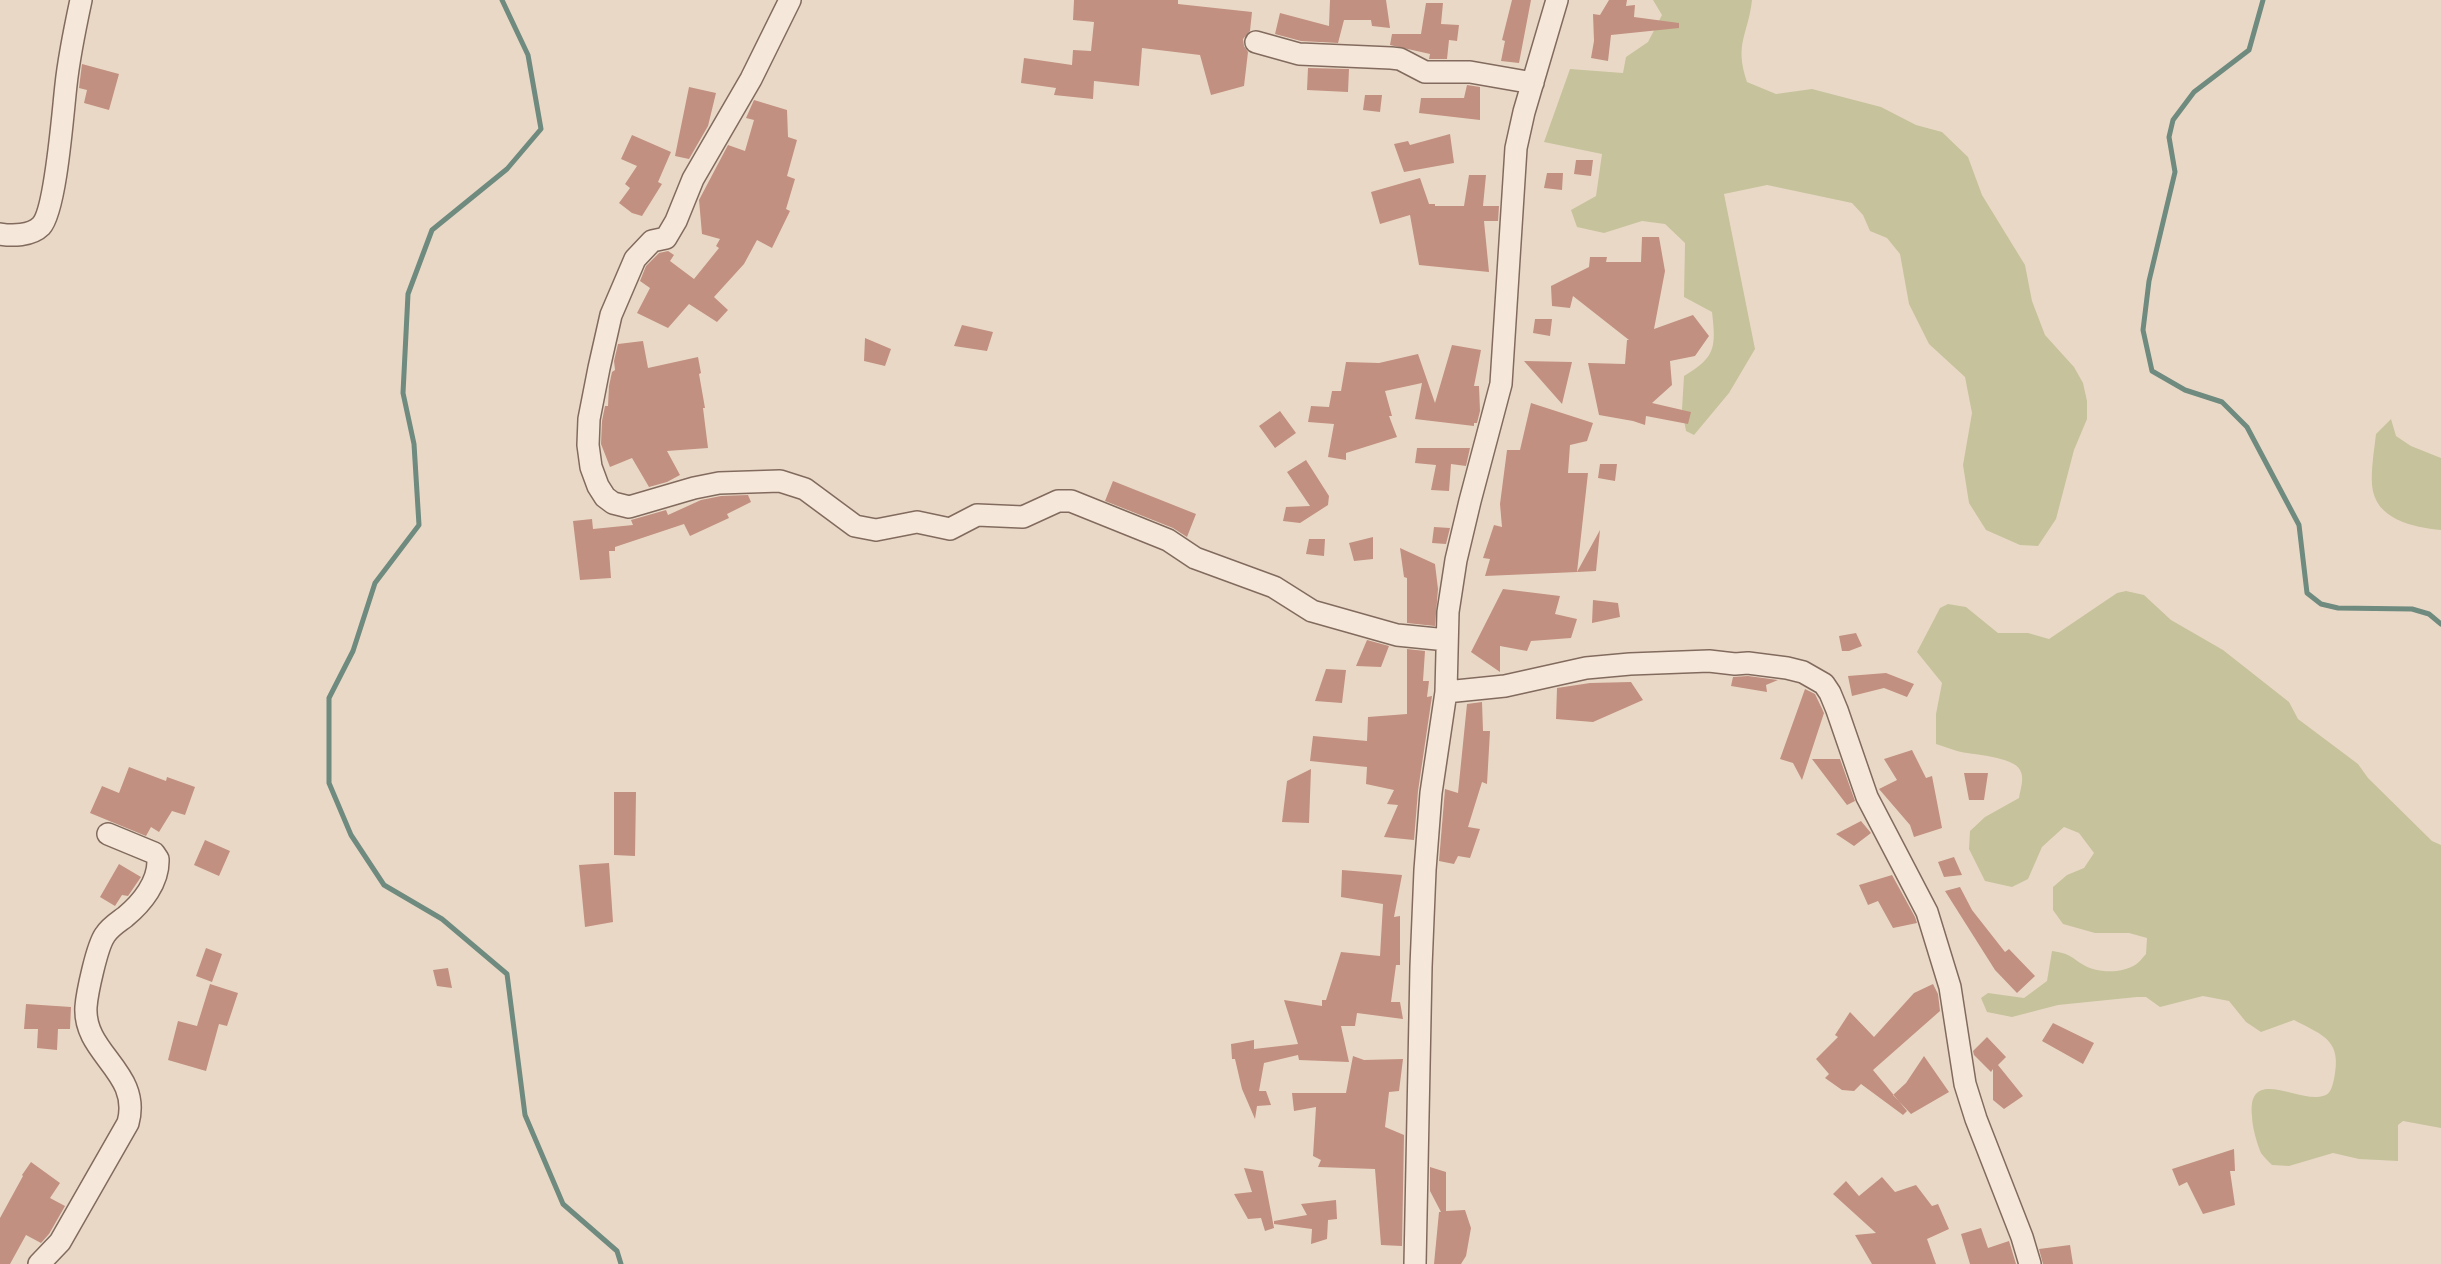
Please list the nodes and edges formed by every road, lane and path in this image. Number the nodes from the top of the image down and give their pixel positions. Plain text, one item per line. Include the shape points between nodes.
1 (80, 0) edge
2 (790, 0) edge
3 (1557, 0) edge
4 (1256, 42) dead end
5 (1533, 83) junction
6 (0, 233) edge
7 (1447, 640) junction
8 (1446, 692) junction
9 (108, 834) dead end
10 (39, 1264) edge
11 (1415, 1264) edge
12 (2030, 1264) edge

1 - 6 street via 54,183 44,220 30,232
2 - 7 street via 693,179 676,222 666,238 652,241 639,252 611,315 589,419 591,467 605,497 629,507 719,483 780,481 804,489 855,526 876,530 917,522 950,529 977,515 1023,517 1058,501 1071,501 1168,540 1195,558 1273,587 1312,611 1396,635
3 - 5 street
4 - 5 street via 1299,54 1400,59 1425,72 1470,72
5 - 7 street via 1514,169 1501,384 1457,560
7 - 8 street
8 - 11 street via 1425,870
8 - 12 street via 1504,686 1586,668 1709,661 1787,668 1824,684 1867,797 1927,912 1950,987 1965,1084
9 - 10 street via 154,853 158,859 156,879 138,906 101,941 86,1003 91,1033 129,1092 132,1109 60,1242

